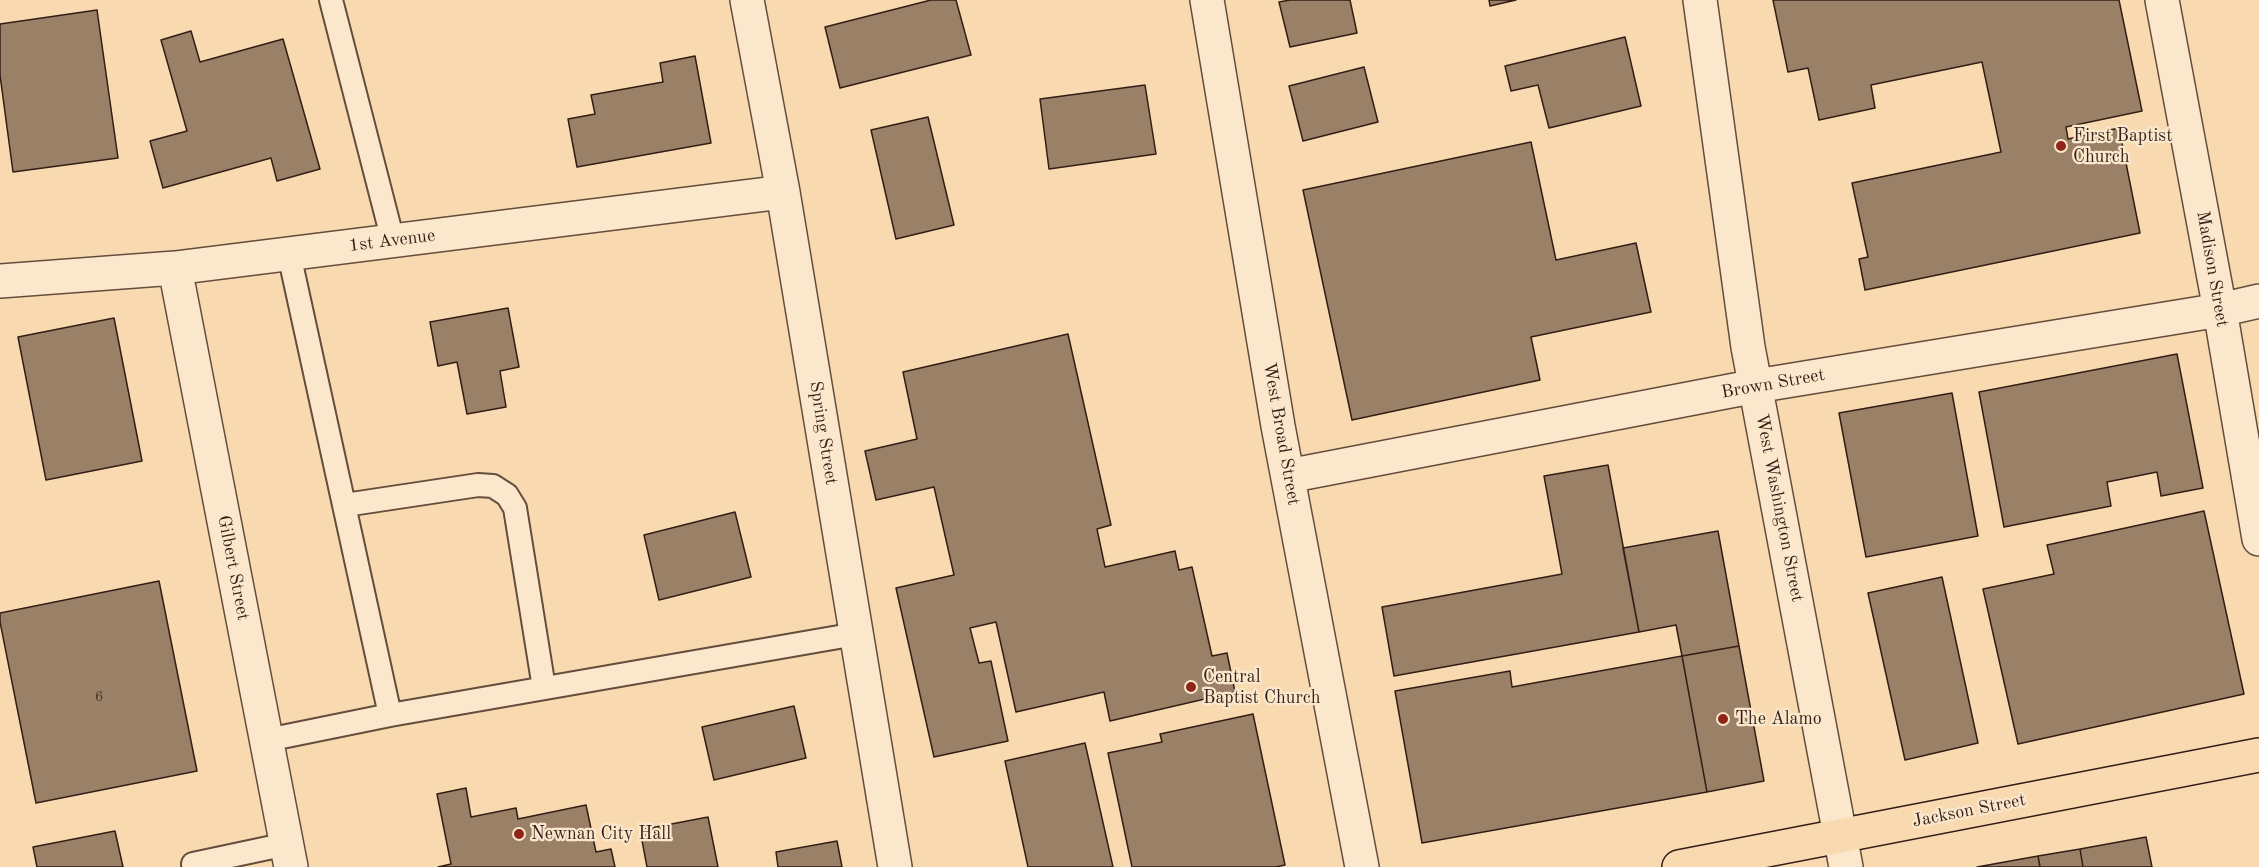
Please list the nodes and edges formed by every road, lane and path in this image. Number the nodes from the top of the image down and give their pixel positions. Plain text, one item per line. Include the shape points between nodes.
1 (331, 0) edge
2 (747, 0) edge
3 (1207, 0) edge
4 (1700, 0) edge
5 (2162, 0) edge
6 (783, 192) junction
7 (393, 241) junction
8 (289, 254) junction
9 (175, 268) junction
10 (0, 281) edge
11 (2259, 301) edge
12 (2220, 310) junction
13 (1755, 386) junction
14 (1288, 476) junction
15 (345, 505) junction
16 (2259, 539) edge
17 (856, 634) junction
18 (544, 688) junction
19 (390, 715) junction
20 (267, 740) junction
21 (2259, 755) edge
22 (1844, 851) edge
23 (289, 855) edge
24 (194, 867) edge
25 (895, 867) edge
26 (1362, 867) edge
27 (1679, 867) edge

1 - 7 lane
2 - 6 street, Spring Street
3 - 14 street, West Broad Street
4 - 13 street, West Washington Street
5 - 12 street, Madison Street
6 - 7 street, 1st Avenue
6 - 17 street, Spring Street
7 - 8 street, 1st Avenue
8 - 9 street, 1st Avenue
8 - 15 lane
9 - 10 street, 1st Avenue
9 - 20 street, Gilbert Street
11 - 12 street, Brown Street
12 - 13 street, Brown Street
12 - 16 street, Madison Street
13 - 14 street, Brown Street
13 - 22 street, West Washington Street
14 - 26 street, West Broad Street
15 - 18 lane via 478,485 493,486 507,495 515,508
15 - 19 lane
17 - 18 lane
17 - 25 street, Spring Street
18 - 19 lane
19 - 20 lane
20 - 23 street, Gilbert Street
21 - 22 main road, Jackson Street
22 - 27 main road, Jackson Street
23 - 24 lane

